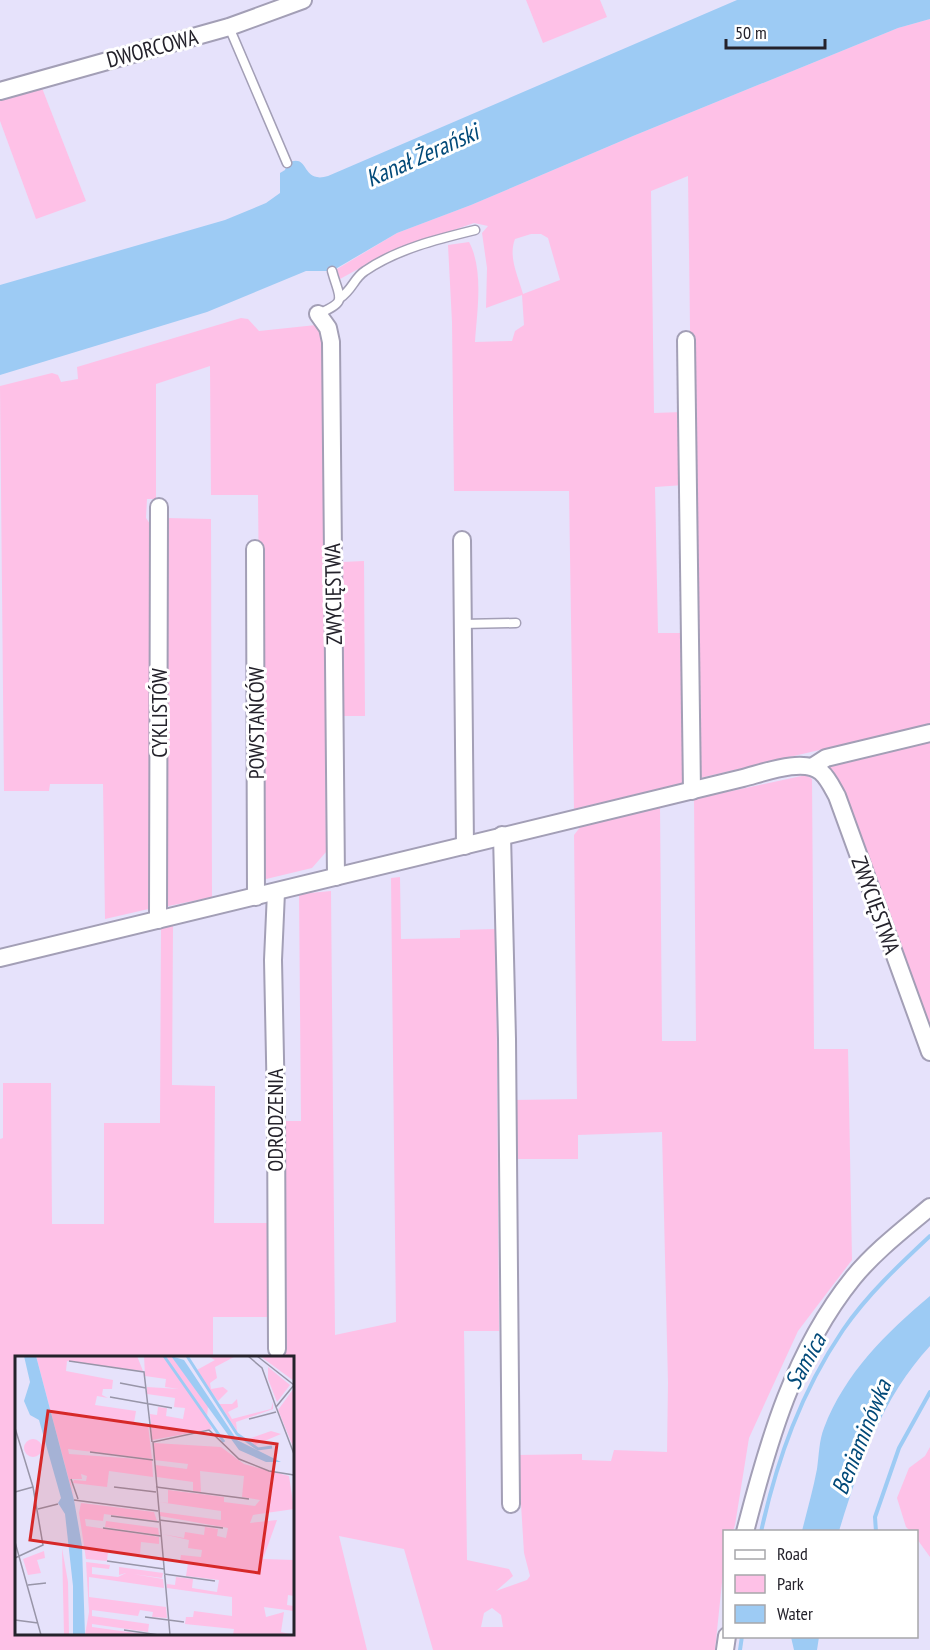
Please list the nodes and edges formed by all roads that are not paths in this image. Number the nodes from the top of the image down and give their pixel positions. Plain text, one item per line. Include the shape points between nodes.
1 (303, 0) edge
2 (229, 27) junction
3 (0, 91) edge
4 (288, 163) dead end
5 (475, 230) dead end
6 (332, 271) dead end
7 (340, 298) junction
8 (318, 314) joint
9 (686, 340) dead end
10 (159, 507) dead end
11 (462, 540) dead end
12 (255, 549) dead end
13 (516, 623) dead end
14 (462, 624) junction
15 (930, 733) edge
16 (812, 766) junction
17 (692, 791) junction
18 (502, 836) junction
19 (465, 846) junction
20 (336, 877) junction
21 (276, 892) junction
22 (256, 897) junction
23 (158, 920) junction
24 (0, 958) edge
25 (930, 1052) edge
26 (930, 1207) edge
27 (277, 1349) dead end
28 (511, 1504) dead end
29 (746, 1530) edge

1 - 2 street, DWORCOWA
2 - 3 street, DWORCOWA
2 - 4 lane
5 - 7 lane via 433,240 383,260 362,273
6 - 7 lane
7 - 8 lane via 337,306
8 - 20 street, ZWYCIĘSTWA via 328,328 331,342
9 - 17 street
10 - 23 street, CYKLISTÓW
11 - 14 street
12 - 22 street, POWSTAŃCÓW
13 - 14 lane
14 - 19 street
15 - 16 street via 826,758
16 - 17 street via 795,766
16 - 25 street, ZWYCIĘSTWA via 829,781 837,796
17 - 18 street
18 - 19 street
18 - 28 street
19 - 20 street
20 - 21 street
21 - 22 street
21 - 27 street, ODRODZENIA via 273,960
22 - 23 street
23 - 24 street
26 - 29 street via 853,1278 808,1347 786,1395

